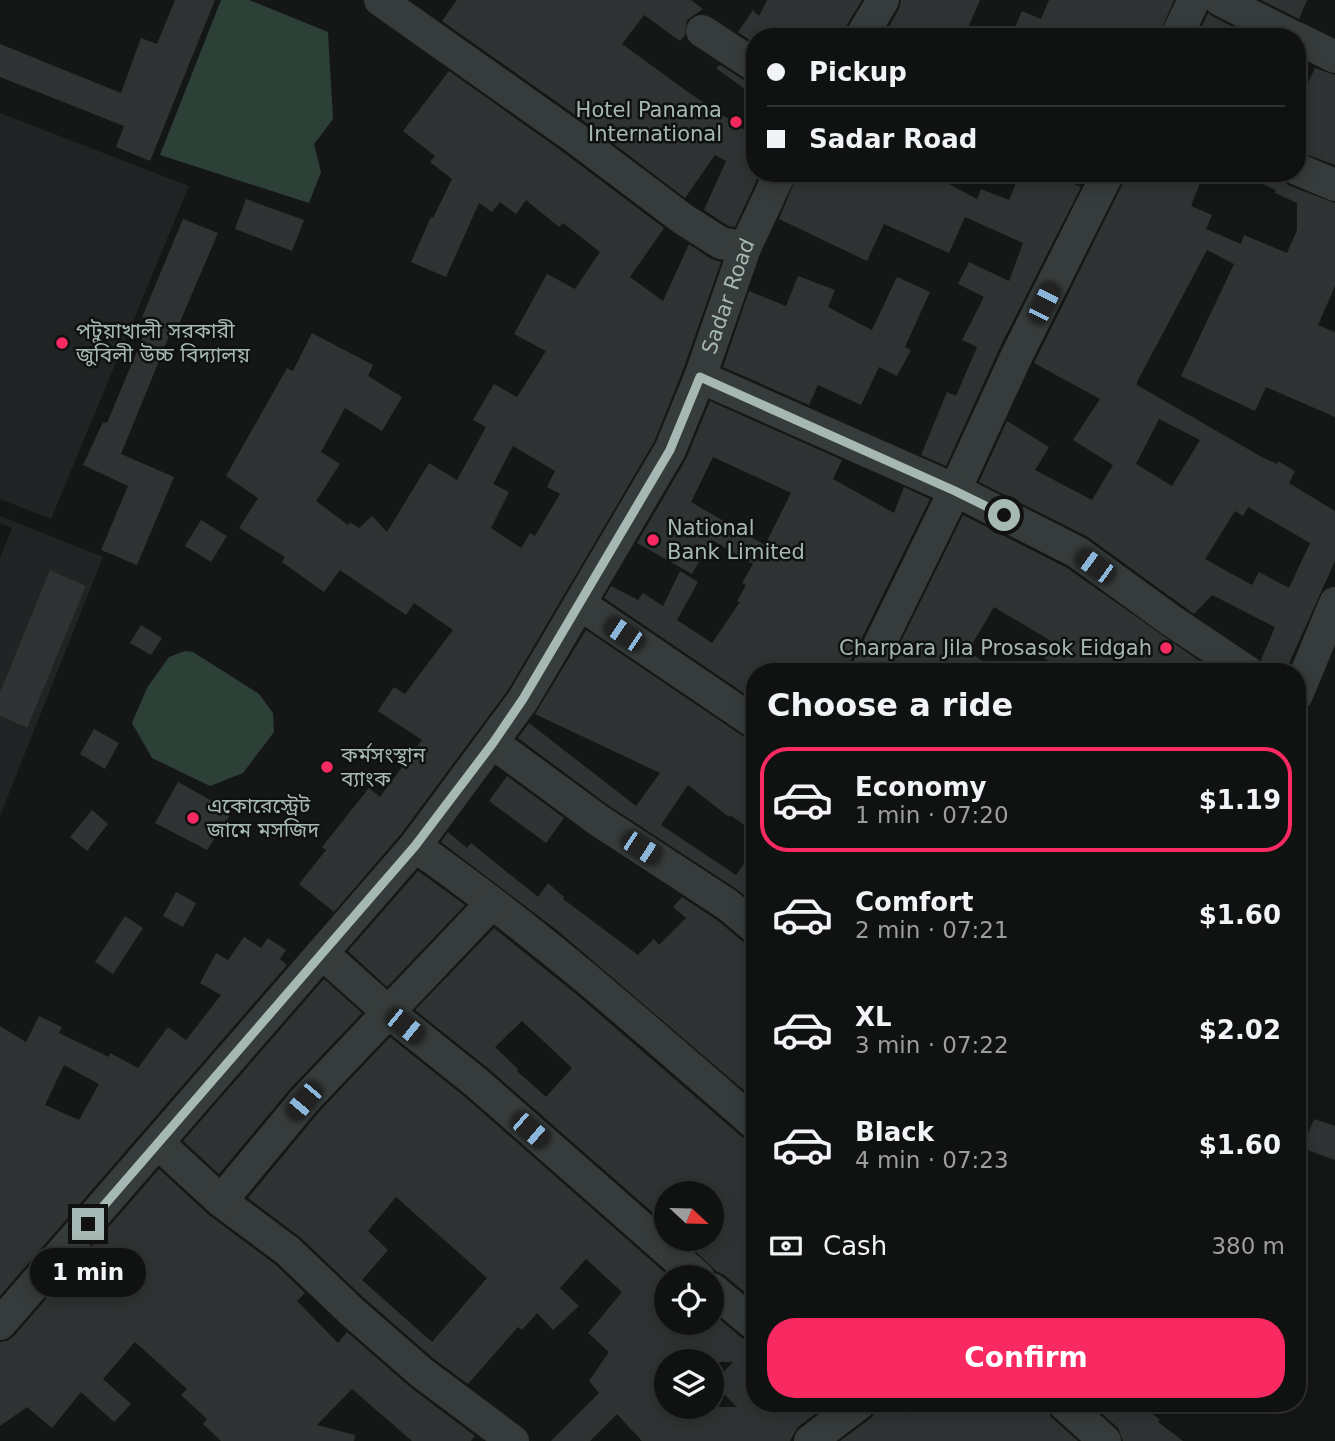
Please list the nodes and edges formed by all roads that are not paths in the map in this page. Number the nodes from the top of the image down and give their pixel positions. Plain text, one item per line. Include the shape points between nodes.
1 (380, 0) edge
2 (883, 0) edge
3 (1194, 0) edge
4 (1220, 0) edge
5 (866, 28) edge
6 (1180, 28) edge
7 (1277, 28) edge
8 (702, 31) dead end
9 (1306, 42) edge
10 (1335, 57) edge
11 (746, 60) edge
12 (1306, 173) edge
13 (776, 182) edge
14 (1104, 182) edge
15 (1335, 185) edge
16 (745, 248) junction
17 (700, 377) junction
18 (955, 491) junction
19 (1335, 603) edge
20 (580, 604) junction
21 (870, 663) edge
22 (1235, 663) edge
23 (1306, 673) edge
24 (746, 717) edge
25 (493, 743) junction
26 (415, 846) junction
27 (492, 903) junction
28 (746, 920) edge
29 (322, 953) junction
30 (387, 1011) junction
31 (746, 1116) edge
32 (158, 1143) junction
33 (221, 1201) junction
34 (684, 1265) edge
35 (724, 1299) edge
36 (746, 1317) edge
37 (0, 1324) edge
38 (844, 1412) edge
39 (1072, 1412) edge
40 (513, 1441) edge
41 (810, 1441) edge
42 (1105, 1441) edge

1 - 16 street via 575,136 683,219 721,243
2 - 5 street
3 - 6 street
4 - 7 street
8 - 11 street
9 - 10 street
12 - 15 street
13 - 16 street, Sadar Road
14 - 18 street
16 - 17 street, Sadar Road
17 - 18 street
17 - 20 street, Sadar Road via 670,450
18 - 21 street
18 - 22 street via 1077,552
19 - 23 street
20 - 24 street
20 - 25 street, Sadar Road
25 - 26 street, Sadar Road
25 - 28 street
26 - 27 street
26 - 29 street, Sadar Road
27 - 30 street
27 - 31 street via 586,976
29 - 30 street
29 - 32 street, Sadar Road
30 - 33 street
30 - 34 street via 477,1083
32 - 33 street
32 - 37 street, Sadar Road
33 - 40 street via 288,1251 422,1373
35 - 36 street
38 - 41 street
39 - 42 street

